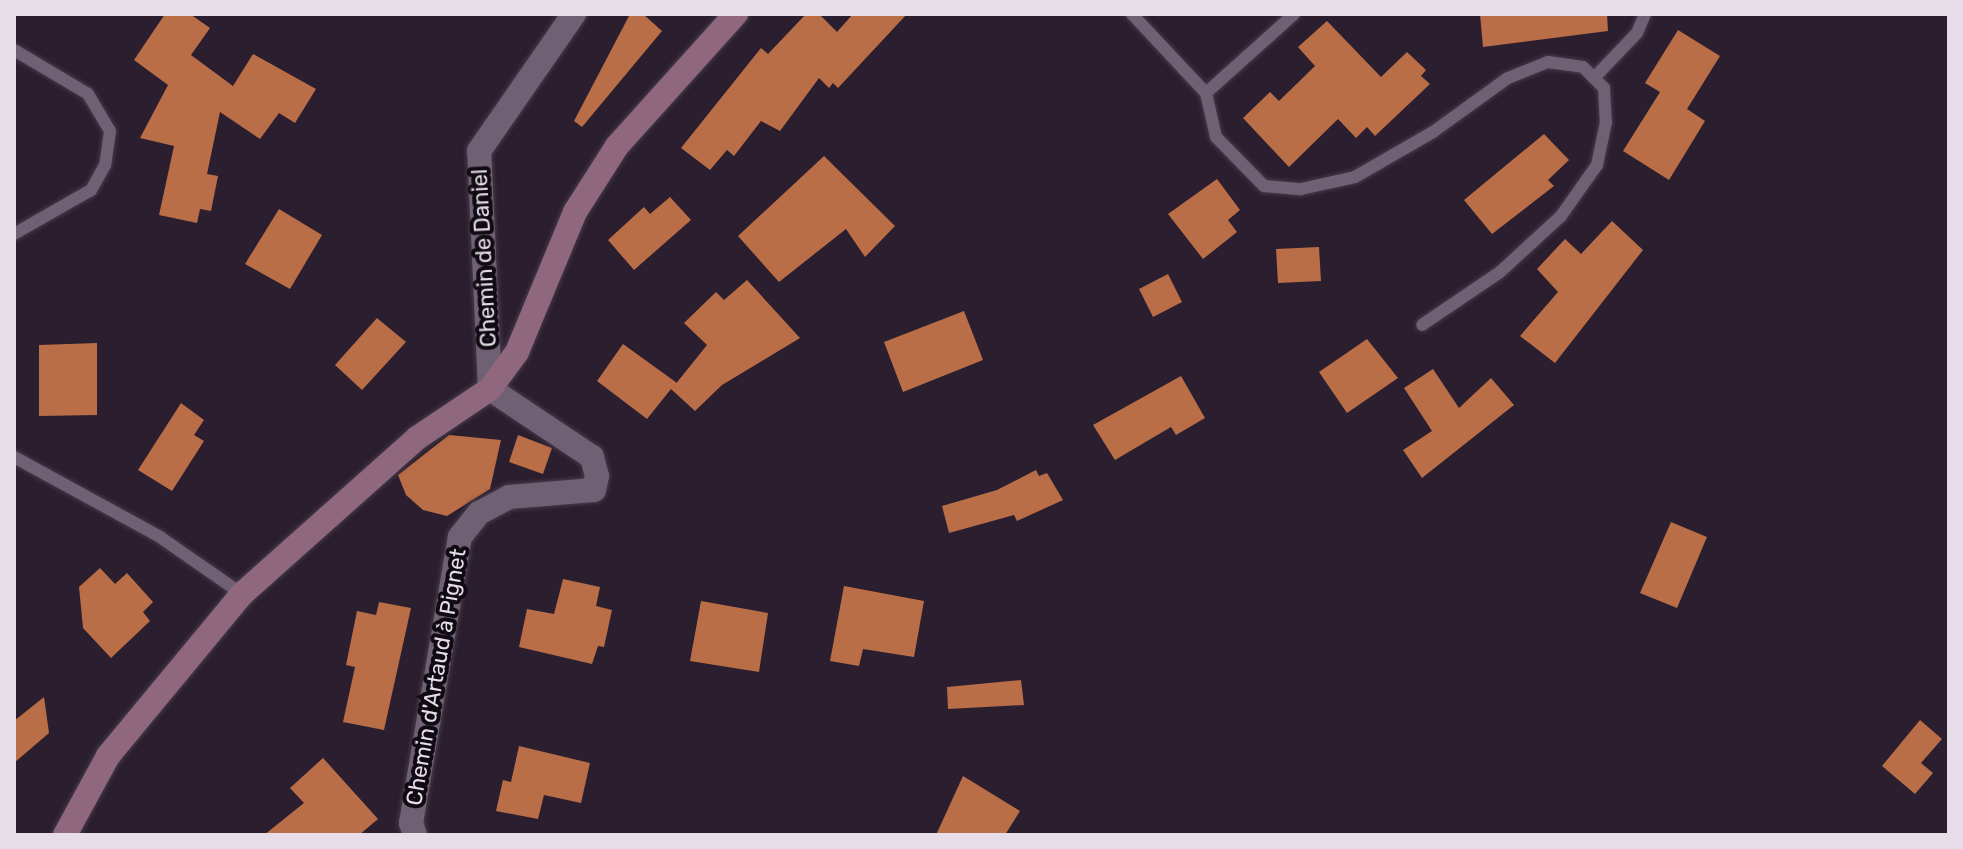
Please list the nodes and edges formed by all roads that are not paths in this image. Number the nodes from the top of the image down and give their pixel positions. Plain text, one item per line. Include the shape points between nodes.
1 (574, 14) edge
2 (736, 14) edge
3 (1132, 14) edge
4 (1294, 14) edge
5 (1645, 14) edge
6 (14, 50) edge
7 (1594, 78) junction
8 (1206, 93) junction
9 (14, 234) edge
10 (1422, 325) dead end
11 (490, 389) junction
12 (14, 457) edge
13 (242, 594) junction
14 (65, 835) edge
15 (415, 835) edge

1 - 11 street, Chemin de Daniel via 479,151
2 - 11 street via 617,146 575,212 517,352
3 - 8 lane
4 - 8 lane
5 - 7 lane via 1637,33
6 - 9 lane via 88,94 110,131 105,165 91,190
7 - 8 lane via 1583,67 1548,62 1508,78 1433,132 1355,177 1301,189 1264,186 1240,165 1216,137
7 - 10 lane via 1604,88 1606,122 1597,165 1579,191 1561,216 1500,272
11 - 13 street via 417,438
11 - 15 street, Chemin d'Artaud à Pignet via 592,457 597,476 594,490 509,497 479,513 460,537 411,823
12 - 13 lane via 160,537
13 - 14 street via 108,756

